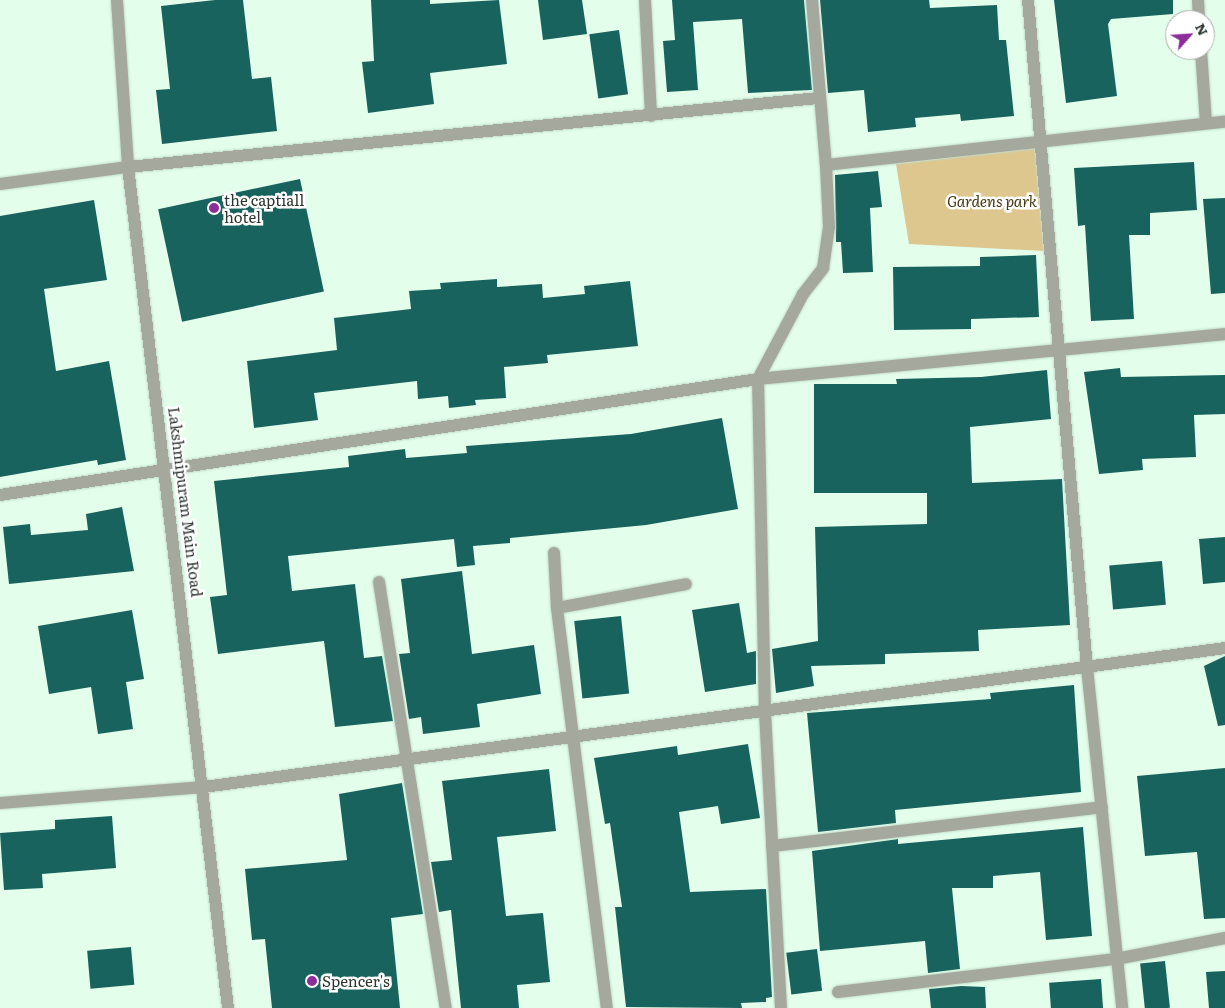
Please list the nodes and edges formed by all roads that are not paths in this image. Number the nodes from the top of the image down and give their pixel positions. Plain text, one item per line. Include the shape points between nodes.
1 (117, 0) edge
2 (645, 0) edge
3 (812, 0) edge
4 (1028, 0) edge
5 (1202, 60) edge
6 (818, 98) junction
7 (651, 116) junction
8 (1225, 122) edge
9 (1206, 123) junction
10 (1040, 142) junction
11 (826, 165) junction
12 (128, 167) junction
13 (0, 184) edge
14 (1225, 334) edge
15 (1059, 348) junction
16 (758, 379) junction
17 (166, 470) junction
18 (0, 495) edge
19 (554, 553) dead end
20 (379, 582) dead end
21 (686, 584) dead end
22 (557, 608) junction
23 (1225, 648) edge
24 (1087, 667) junction
25 (766, 712) junction
26 (572, 740) junction
27 (406, 761) junction
28 (204, 787) junction
29 (0, 803) edge
30 (1102, 807) junction
31 (772, 846) junction
32 (1225, 938) edge
33 (1116, 959) junction
34 (838, 992) dead end
35 (228, 1008) edge
36 (446, 1008) edge
37 (607, 1008) edge
38 (781, 1008) edge
39 (1122, 1008) edge

1 - 12 street, Lakshmipuram Main Road
2 - 7 street
3 - 6 street
4 - 10 street
5 - 9 street
6 - 7 street
6 - 11 street
7 - 12 street
8 - 9 street
9 - 10 street
10 - 11 street
10 - 15 street
11 - 16 street via 829,227 822,268 803,294
12 - 13 street
12 - 17 street, Lakshmipuram Main Road
14 - 15 street
15 - 16 street
15 - 24 street
16 - 17 street
16 - 25 street
17 - 18 street
17 - 28 street, Lakshmipuram Main Road
19 - 22 street
20 - 27 street
21 - 22 street
22 - 26 street
23 - 24 street
24 - 25 street
24 - 30 street
25 - 26 street
25 - 31 street
26 - 27 street
26 - 37 street
27 - 28 street
27 - 36 street
28 - 29 street
28 - 35 street, Lakshmipuram Main Road
30 - 31 street
30 - 33 street
31 - 38 street
32 - 33 street
33 - 34 street
33 - 39 street

